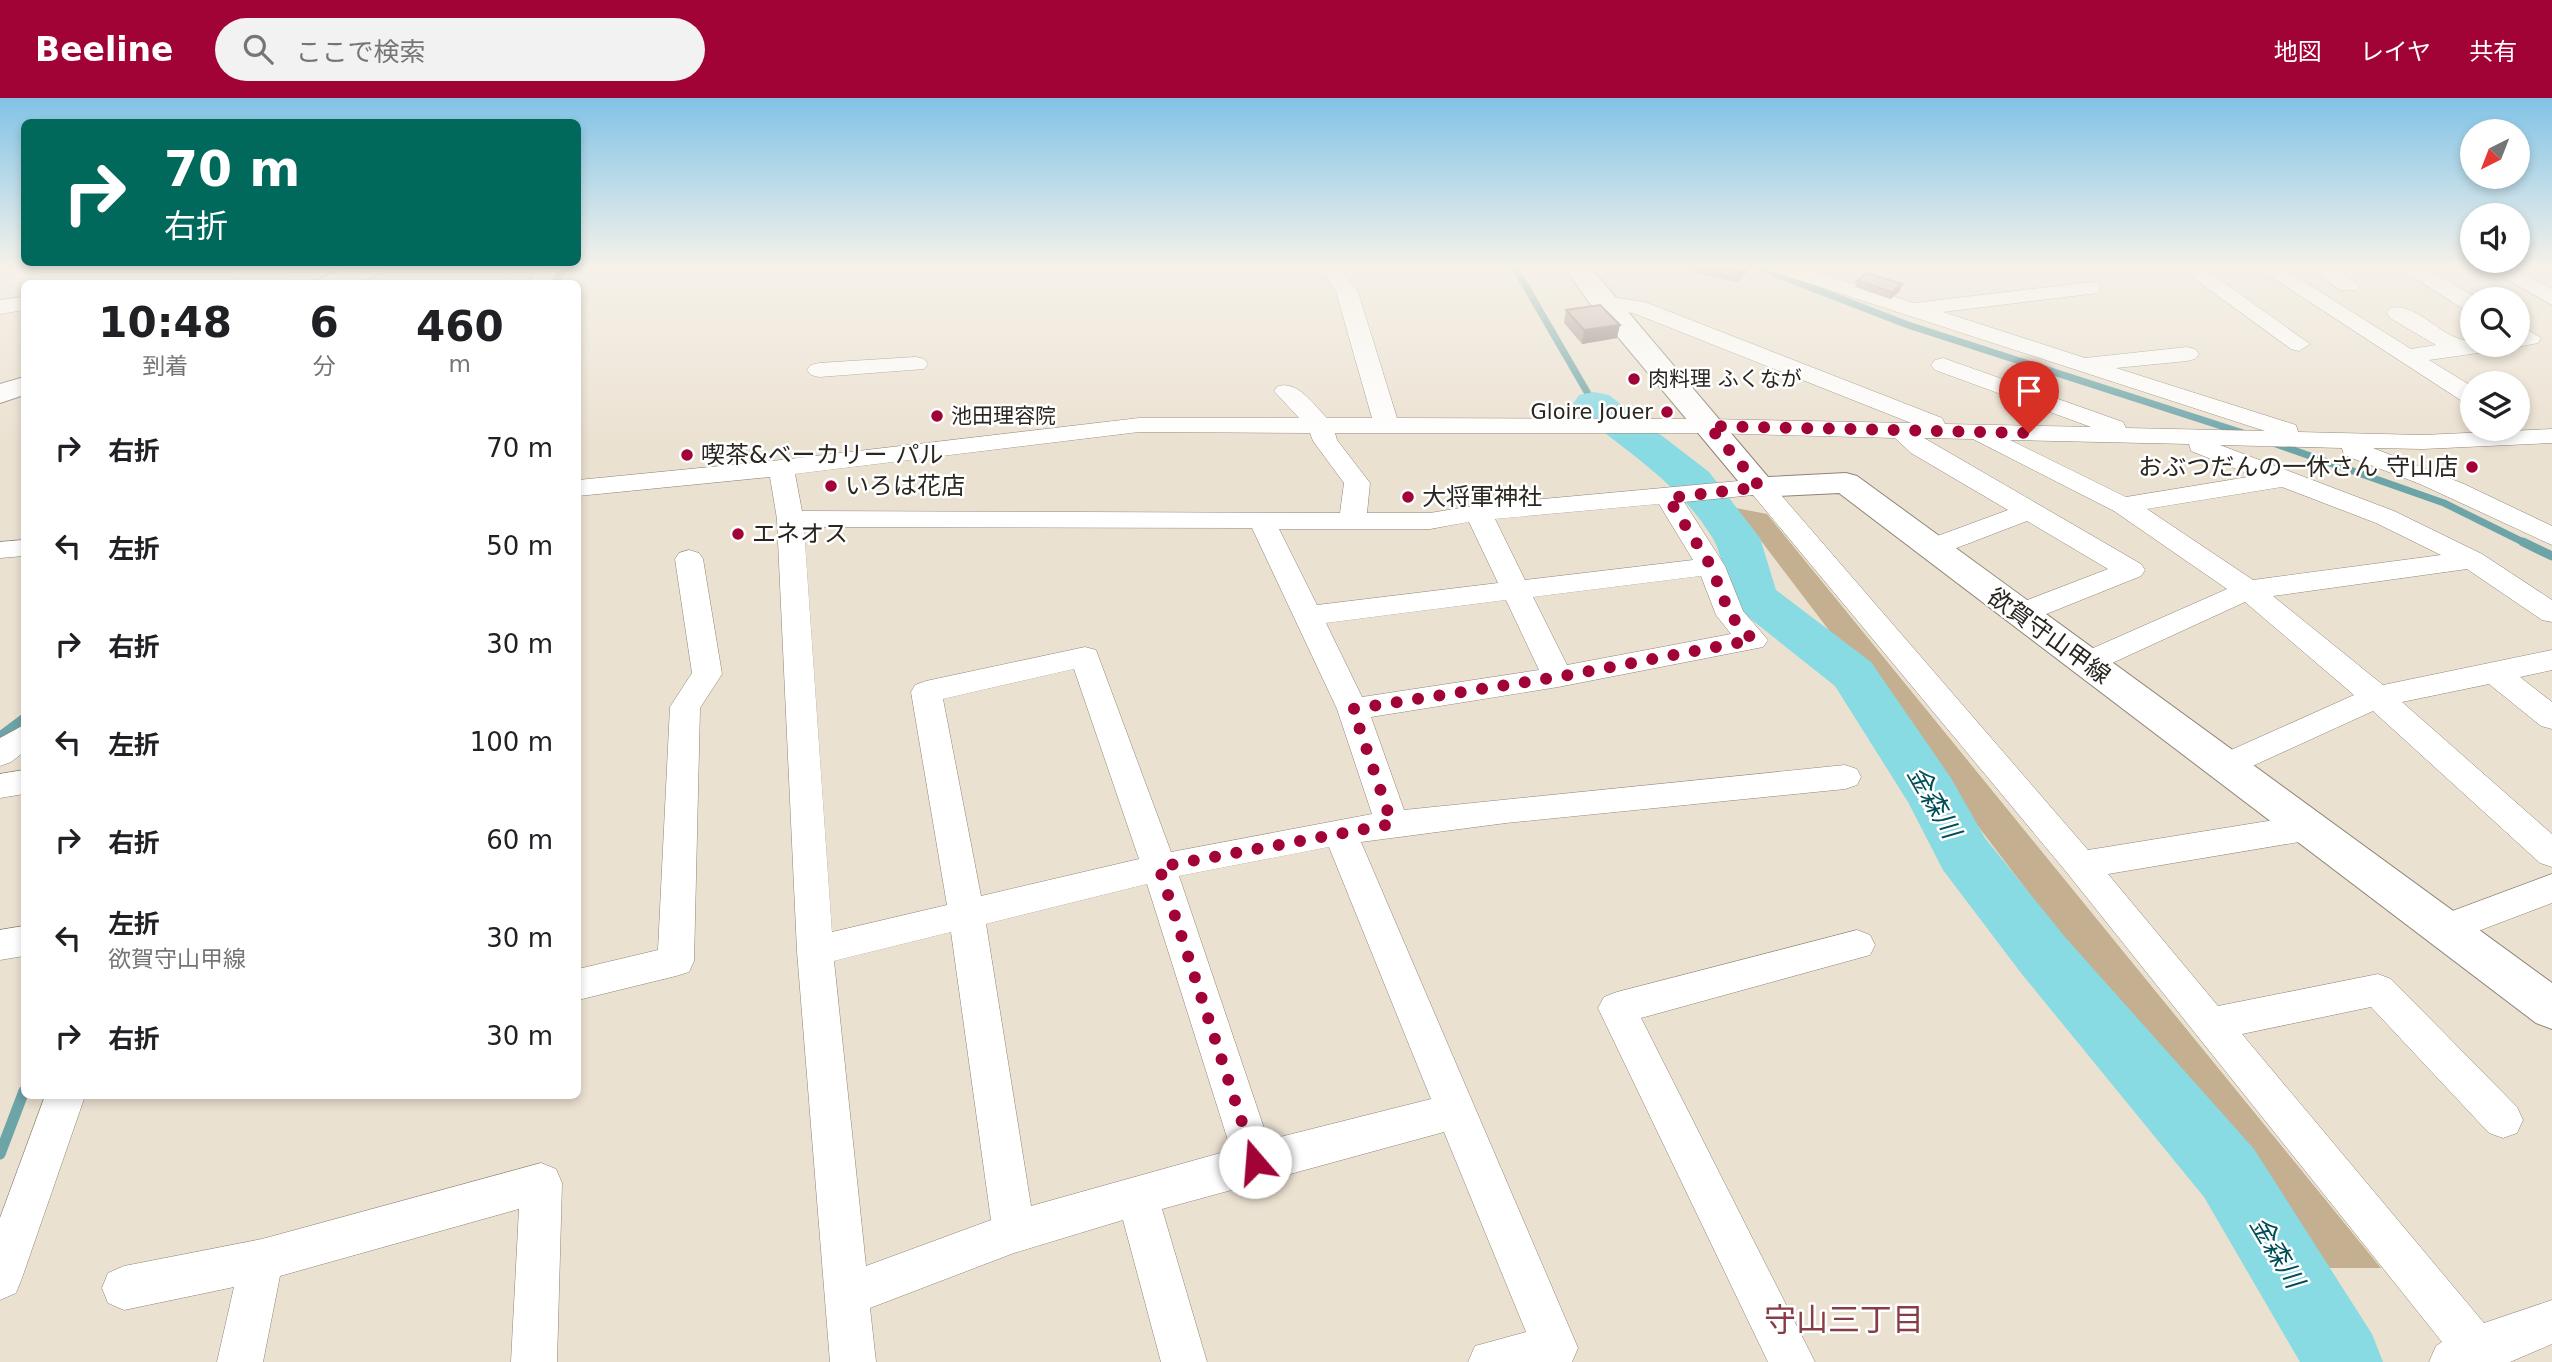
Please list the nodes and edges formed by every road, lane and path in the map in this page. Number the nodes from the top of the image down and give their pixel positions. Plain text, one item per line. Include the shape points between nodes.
1 (1357, 326) edge
2 (1623, 326) edge
3 (1687, 326) edge
4 (1955, 326) edge
5 (2274, 326) edge
6 (2361, 326) edge
7 (2420, 326) edge
8 (2300, 344) dead end
9 (2458, 349) joint
10 (2187, 355) dead end
11 (2409, 356) junction
12 (916, 364) dead end
13 (1943, 365) dead end
14 (2077, 365) junction
15 (819, 370) dead end
16 (21, 387) edge
17 (2460, 389) edge
18 (1286, 391) dead end
19 (0, 394) edge
20 (1321, 426) junction
21 (1387, 426) junction
22 (1708, 426) junction
23 (1901, 430) junction
24 (1964, 431) junction
25 (2141, 436) junction
26 (2179, 438) junction
27 (2539, 438) edge
28 (2322, 441) junction
29 (781, 468) junction
30 (2284, 479) junction
31 (1760, 487) junction
32 (581, 488) edge
33 (1668, 498) junction
34 (2123, 505) junction
35 (2030, 511) junction
36 (1478, 513) junction
37 (790, 519) junction
38 (1262, 521) junction
39 (1352, 523) junction
40 (2552, 537) edge
41 (21, 548) edge
42 (1930, 548) junction
43 (0, 550) edge
44 (689, 559) dead end
45 (2472, 560) junction
46 (1711, 566) junction
47 (1517, 590) junction
48 (2248, 590) junction
49 (2552, 613) edge
50 (2019, 614) junction
51 (1307, 616) junction
52 (2552, 660) edge
53 (2086, 663) junction
54 (2494, 672) junction
55 (1558, 677) junction
56 (2377, 697) junction
57 (1353, 709) junction
58 (2552, 718) edge
59 (21, 738) edge
60 (0, 754) edge
61 (2224, 766) junction
62 (1845, 777) dead end
63 (21, 782) edge
64 (0, 786) edge
65 (1392, 824) junction
66 (2305, 828) junction
67 (1340, 833) junction
68 (2552, 854) edge
69 (2080, 864) junction
70 (1159, 867) junction
71 (2552, 888) edge
72 (967, 916) junction
73 (2444, 929) junction
74 (21, 942) edge
75 (0, 945) edge
76 (1857, 945) dead end
77 (815, 951) junction
78 (581, 983) edge
79 (2552, 1009) edge
80 (2211, 1024) junction
81 (64, 1099) edge
82 (1454, 1111) junction
83 (2503, 1120) dead end
84 (1255, 1162) junction
85 (1138, 1198) junction
86 (1014, 1232) junction
87 (262, 1260) junction
88 (0, 1278) edge
89 (124, 1288) dead end
90 (845, 1296) junction
91 (2552, 1322) edge
92 (2472, 1358) edge
93 (240, 1362) edge
94 (534, 1362) edge
95 (853, 1362) edge
96 (1184, 1362) edge
97 (1491, 1362) edge
98 (1792, 1362) edge

1 - 21 street
2 - 22 main road
3 - 24 street
4 - 14 street
5 - 8 street
6 - 11 street
7 - 9 street
9 - 11 street
10 - 14 street
11 - 17 street
12 - 15 street
13 - 25 street
14 - 28 street
16 - 19 main road
18 - 20 street
20 - 21 street
20 - 29 street via 1139,425
20 - 39 street via 1325,441 1357,482
21 - 22 street
22 - 23 street
22 - 31 main road
23 - 24 street
23 - 35 street via 1920,447
24 - 25 street
24 - 34 street
25 - 26 street
26 - 28 street
26 - 30 street
27 - 28 street
28 - 40 street via 2382,460
29 - 32 street
29 - 37 street
30 - 34 street
30 - 45 street via 2385,517
31 - 33 street
31 - 42 main road, 欲賀守山甲線 via 1846,483
31 - 69 street
33 - 36 street
33 - 46 street
34 - 48 street
35 - 42 street
35 - 50 street via 2131,570
36 - 39 street via 1430,521
36 - 47 street
37 - 38 street
37 - 77 street
38 - 39 street
38 - 51 street
41 - 43 street
42 - 50 main road, 欲賀守山甲線
44 - 78 street via 707,674 685,707 676,961
45 - 48 street
45 - 49 street
46 - 47 street
46 - 55 street via 1730,615 1753,640
47 - 51 street
47 - 55 street
48 - 53 street
48 - 56 street
50 - 53 main road, 欲賀守山甲線
51 - 57 street
52 - 54 street
53 - 61 main road, 欲賀守山甲線
54 - 56 street
54 - 58 street
55 - 57 street
56 - 61 street
56 - 68 street
57 - 65 street
59 - 60 street
61 - 66 main road, 欲賀守山甲線
62 - 65 street
63 - 64 street
65 - 67 street
66 - 69 street
66 - 73 main road, 欲賀守山甲線
67 - 70 street
67 - 82 street
69 - 80 street
70 - 72 street
70 - 72 street via 1085,657 926,692
70 - 84 street
71 - 73 street
72 - 77 street
72 - 86 street
73 - 79 main road, 欲賀守山甲線
74 - 75 street
76 - 98 street via 1617,1008
77 - 90 street
80 - 83 street via 2378,990
80 - 92 street
81 - 88 street
82 - 84 street
82 - 97 street via 1555,1348
84 - 85 street
85 - 86 street
85 - 96 street
86 - 90 street
87 - 89 street
87 - 93 street
87 - 94 street via 541,1183
90 - 95 street
91 - 92 street

